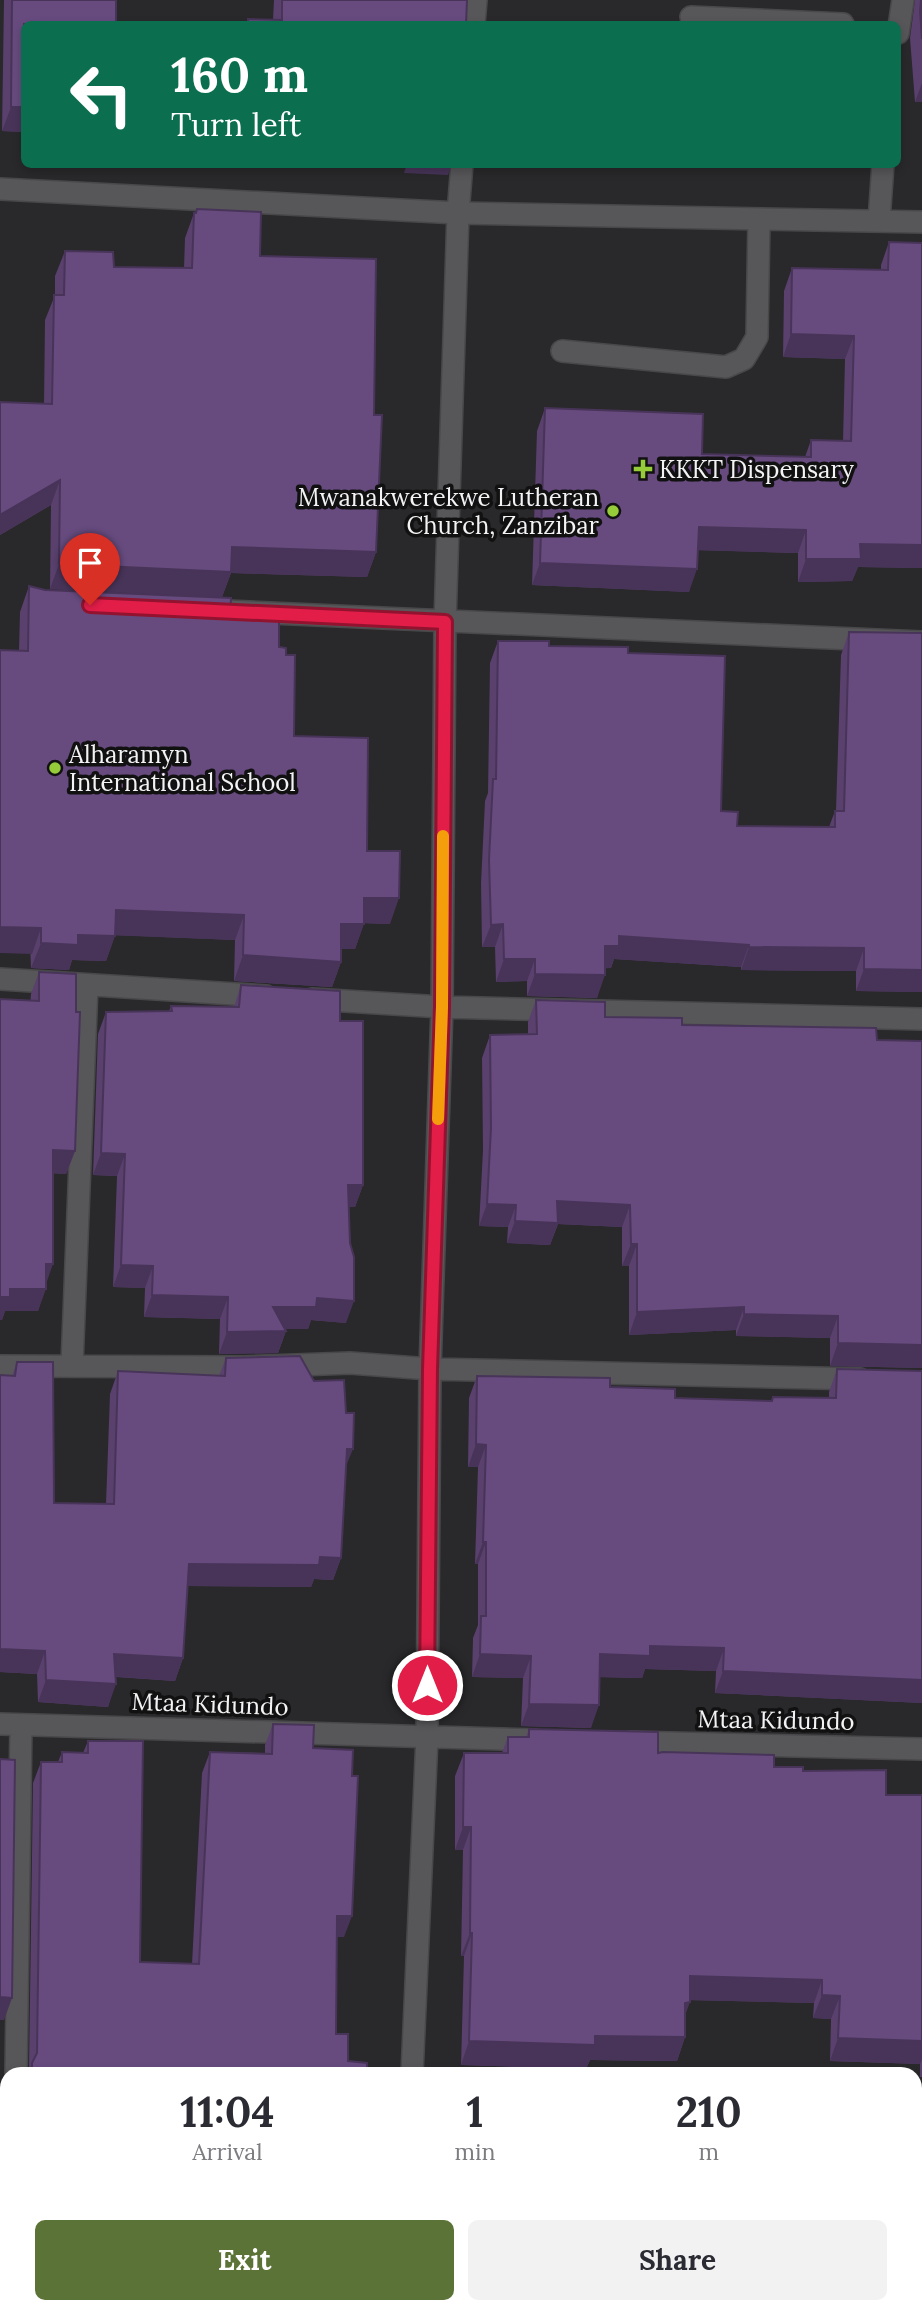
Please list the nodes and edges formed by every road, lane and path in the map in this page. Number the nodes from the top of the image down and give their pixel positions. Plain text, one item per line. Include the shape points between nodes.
1 (476, 0) edge
2 (903, 0) edge
3 (691, 17) dead end
4 (474, 21) edge
5 (778, 21) edge
6 (899, 21) edge
7 (462, 168) edge
8 (883, 168) edge
9 (0, 189) edge
10 (458, 213) junction
11 (759, 219) junction
12 (879, 221) junction
13 (922, 222) edge
14 (562, 351) dead end
15 (186, 609) edge
16 (445, 622) junction
17 (922, 642) edge
18 (0, 979) edge
19 (87, 985) junction
20 (442, 1007) junction
21 (922, 1019) edge
22 (72, 1365) junction
23 (0, 1366) edge
24 (430, 1369) junction
25 (881, 1380) edge
26 (10, 1725) edge
27 (427, 1738) junction
28 (551, 1740) edge
29 (606, 1742) edge
30 (922, 1749) edge
31 (16, 2067) edge
32 (412, 2067) edge

1 - 4 street
2 - 6 street
3 - 5 street
7 - 10 street
8 - 12 street
9 - 10 street
10 - 11 street
10 - 16 street
11 - 12 street
11 - 14 street via 757,337 744,359 726,367
12 - 13 street
15 - 16 street
16 - 17 street
16 - 20 street
18 - 19 street
19 - 20 street
19 - 22 street
20 - 21 street
20 - 24 street
22 - 23 street
22 - 24 street via 350,1363
24 - 25 street
24 - 27 street
26 - 27 street, Mtaa Kidundo
26 - 31 street
27 - 28 street, Mtaa Kidundo
27 - 32 street
29 - 30 street, Mtaa Kidundo

